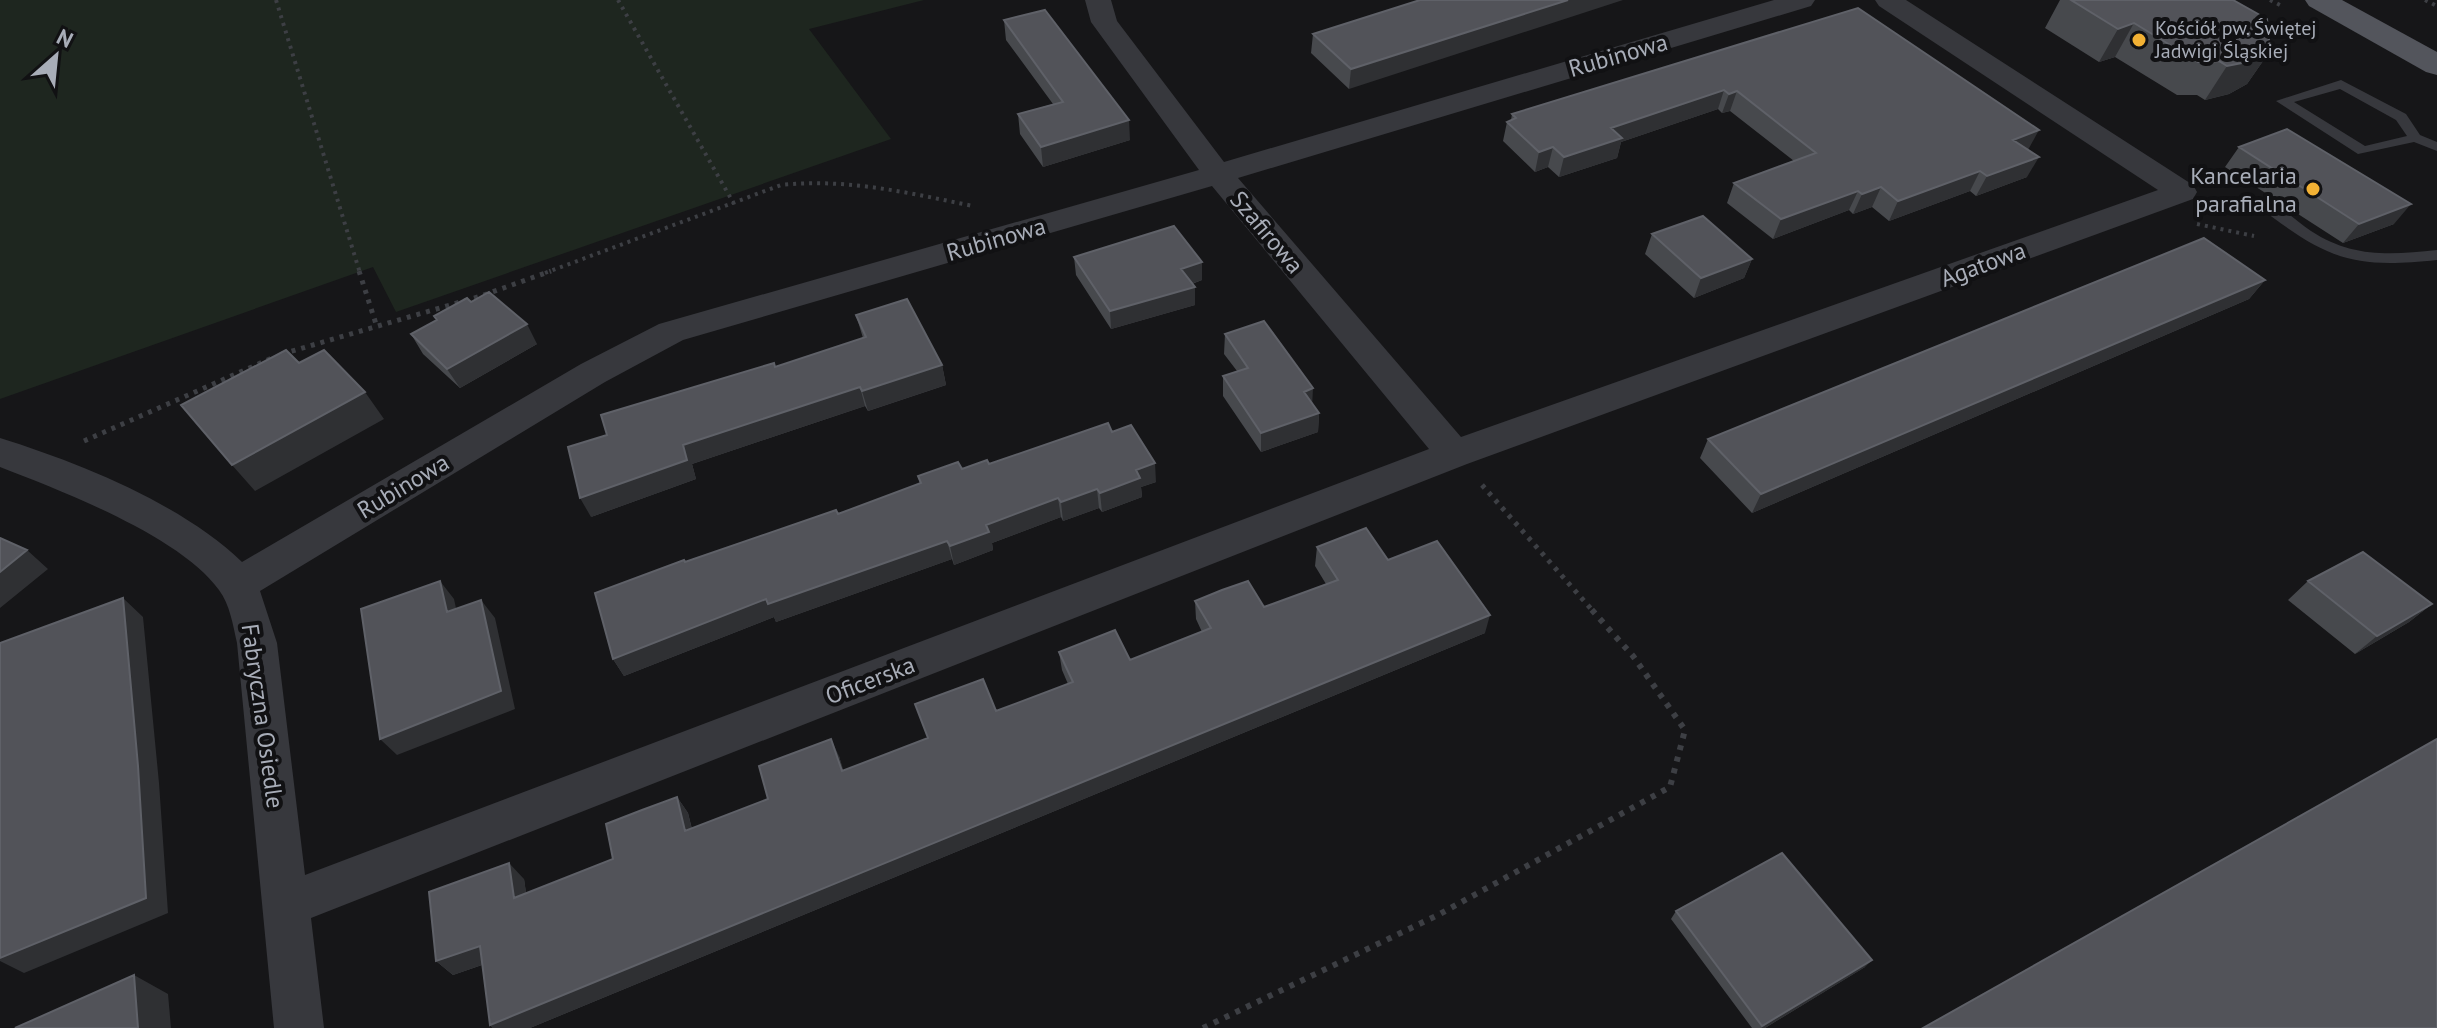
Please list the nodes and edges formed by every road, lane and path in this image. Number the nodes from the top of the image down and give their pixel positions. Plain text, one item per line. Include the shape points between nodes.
1 (276, 0) edge
2 (618, 0) edge
3 (1098, 0) edge
4 (1802, 0) edge
5 (1888, 0) edge
6 (2320, 0) edge
7 (2376, 0) edge
8 (2425, 0) edge
9 (2437, 6) edge
10 (2437, 33) edge
11 (2437, 65) edge
12 (2415, 138) junction
13 (2437, 147) edge
14 (1217, 173) junction
15 (734, 204) junction
16 (2265, 205) dead end
17 (2134, 210) junction
18 (1027, 231) junction
19 (2316, 239) junction
20 (2437, 255) edge
21 (376, 324) junction
22 (1454, 454) junction
23 (19, 459) edge
24 (237, 585) junction
25 (286, 905) junction
26 (299, 1028) edge
27 (1203, 1028) edge

1 - 21 path
2 - 15 path
3 - 14 street, Szafirowa via 1104,22
4 - 14 street, Rubinowa
5 - 17 street, Agatowa via 2182,192
6 - 11 main road
7 - 10 main road
8 - 9 path
12 - 12 lane via 2401,117 2341,84 2283,101 2363,151
12 - 13 lane
14 - 18 street, Rubinowa
14 - 22 street, Szafirowa
15 - 18 path via 781,185 817,181 871,186 1014,215
15 - 21 path via 481,296
16 - 19 lane
17 - 19 path via 2295,243
17 - 22 street, Agatowa
18 - 24 street, Rubinowa via 671,332
19 - 20 lane via 2348,256 2384,260
21 - 23 path via 252,366 96,436
22 - 25 street, Oficerska
22 - 27 path via 1633,656 1685,730 1670,787 1438,915
23 - 24 street, Fabryczna Osiedle via 194,545
24 - 25 street, Fabryczna Osiedle via 257,643
25 - 26 street, Fabryczna Osiedle

